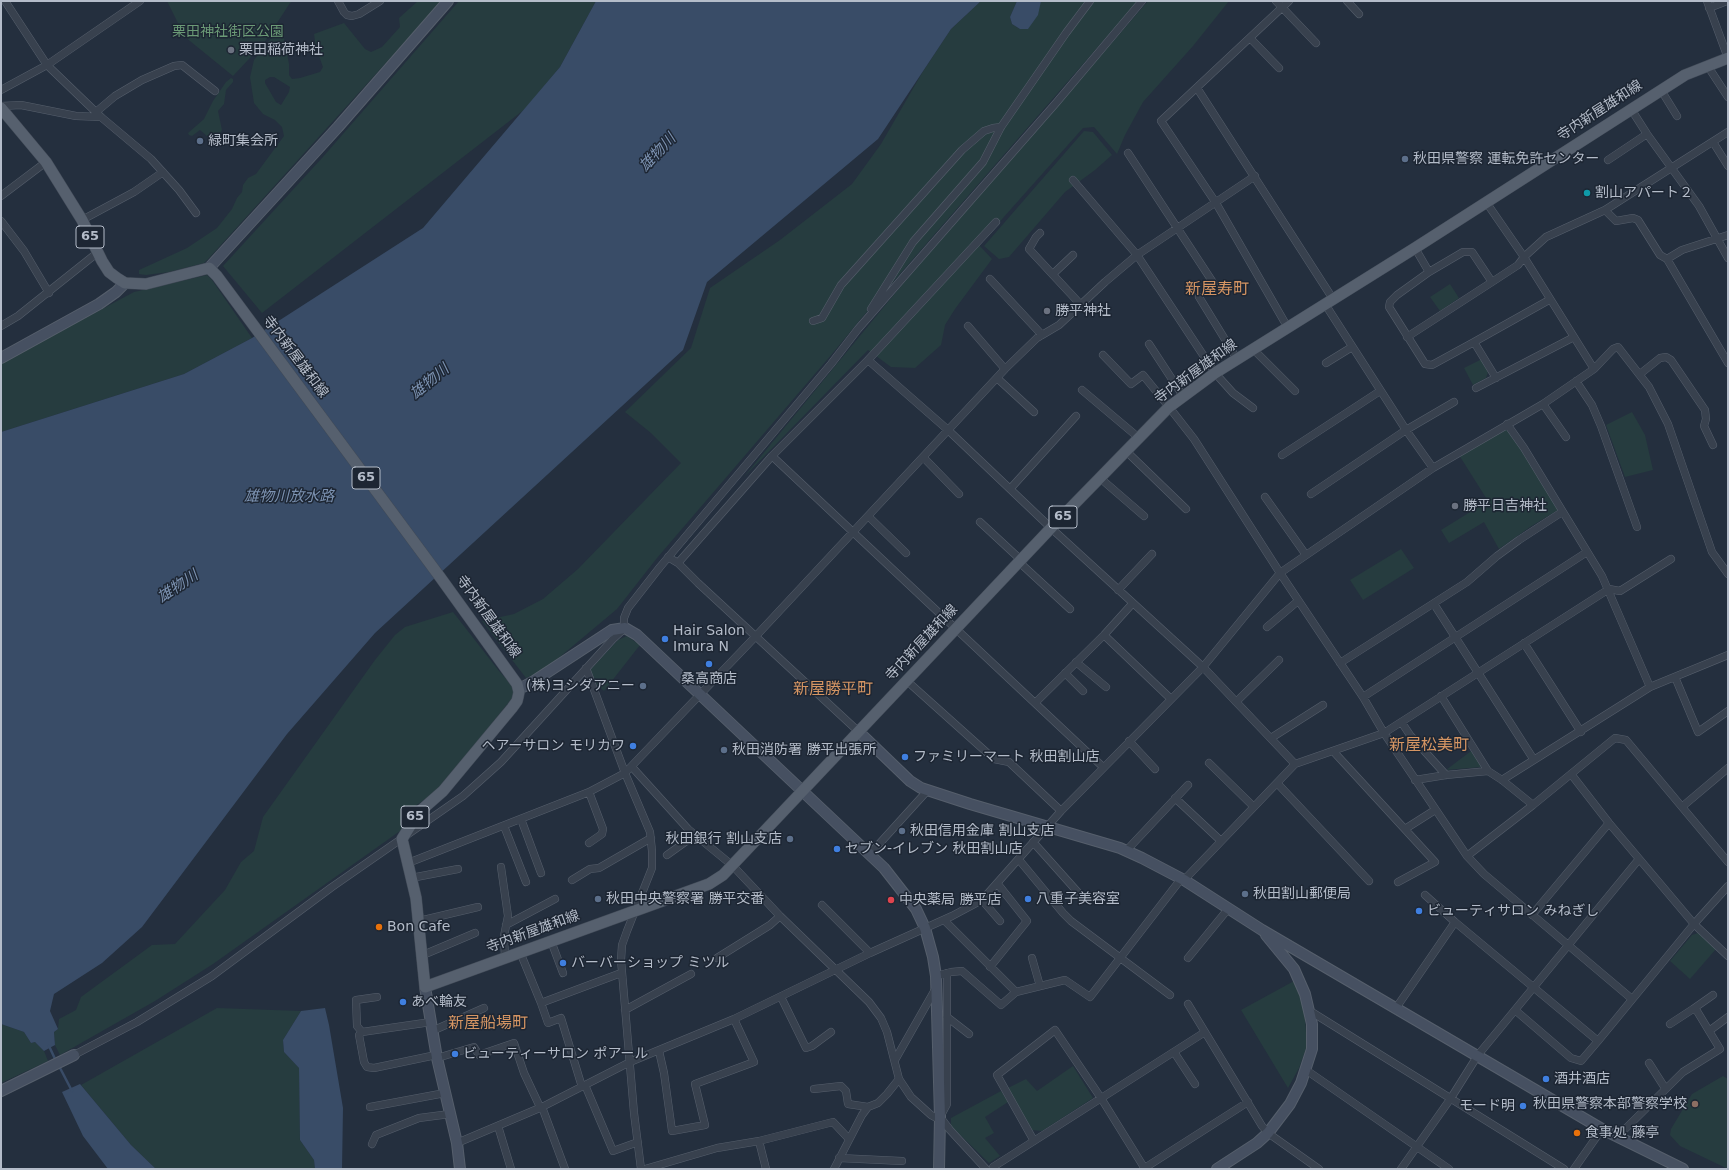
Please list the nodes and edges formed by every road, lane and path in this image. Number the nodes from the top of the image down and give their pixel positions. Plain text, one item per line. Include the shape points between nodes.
1 (5, 1) edge
2 (140, 1) edge
3 (338, 1) edge
4 (380, 1) edge
5 (448, 1) edge
6 (1090, 1) edge
7 (1142, 1) edge
8 (1276, 1) edge
9 (1289, 1) edge
10 (1347, 1) edge
11 (1727, 1) edge
12 (1708, 4) edge
13 (1283, 7) junction
14 (1359, 14) dead end
15 (1250, 38) junction
16 (1316, 43) dead end
17 (1728, 58) edge
18 (47, 65) junction
19 (1707, 66) junction
20 (1279, 68) dead end
21 (1197, 88) junction
22 (1, 90) edge
23 (1662, 90) junction
24 (215, 91) dead end
25 (1728, 97) edge
26 (1, 107) edge
27 (1631, 109) junction
28 (96, 112) junction
29 (1677, 116) dead end
30 (101, 117) junction
31 (1002, 127) junction
32 (1728, 132) edge
33 (1647, 134) junction
34 (1713, 142) junction
35 (1128, 153) dead end
36 (1608, 160) dead end
37 (46, 162) junction
38 (1728, 166) edge
39 (1671, 167) junction
40 (164, 172) junction
41 (1255, 176) junction
42 (1073, 180) dead end
43 (1, 196) edge
44 (1486, 202) junction
45 (1216, 203) junction
46 (1604, 210) junction
47 (196, 213) dead end
48 (82, 220) junction
49 (1, 221) edge
50 (996, 222) dead end
51 (1178, 228) junction
52 (1040, 233) dead end
53 (1728, 235) edge
54 (1718, 239) junction
55 (1415, 248) junction
56 (98, 253) junction
57 (1073, 255) dead end
58 (1137, 255) junction
59 (1524, 258) junction
60 (1728, 258) edge
61 (1667, 259) junction
62 (209, 268) junction
63 (1429, 272) junction
64 (1053, 274) junction
65 (990, 279) dead end
66 (1492, 282) junction
67 (125, 283) junction
68 (1216, 287) dead end
69 (49, 292) junction
70 (1199, 297) dead end
71 (1549, 300) junction
72 (1329, 301) junction
73 (1081, 305) junction
74 (813, 321) dead end
75 (1, 326) edge
76 (968, 326) dead end
77 (1288, 328) junction
78 (858, 329) junction
79 (1042, 335) junction
80 (1408, 337) junction
81 (1574, 337) junction
82 (1474, 342) junction
83 (1149, 344) dead end
84 (1352, 347) junction
85 (1253, 349) junction
86 (1103, 355) dead end
87 (1, 358) edge
88 (1237, 359) junction
89 (868, 360) junction
90 (1326, 363) dead end
91 (1728, 363) edge
92 (1005, 369) junction
93 (1594, 369) junction
94 (1215, 373) junction
95 (1640, 374) junction
96 (997, 378) junction
97 (1496, 378) junction
98 (1576, 381) junction
99 (1476, 388) dead end
100 (1082, 390) dead end
101 (1295, 391) dead end
102 (1380, 391) junction
103 (1183, 396) junction
104 (1454, 402) dead end
105 (1542, 404) junction
106 (1169, 407) junction
107 (1253, 408) dead end
108 (1034, 412) dead end
109 (1076, 416) dead end
110 (1507, 424) junction
111 (948, 430) junction
112 (1406, 430) junction
113 (1566, 437) dead end
114 (1139, 438) junction
115 (1713, 446) dead end
116 (1126, 451) junction
117 (1282, 455) dead end
118 (772, 456) junction
119 (923, 457) junction
120 (1433, 468) junction
121 (1100, 478) junction
122 (1010, 489) junction
123 (959, 494) dead end
124 (1311, 494) dead end
125 (1265, 497) dead end
126 (1186, 509) dead end
127 (1562, 512) junction
128 (868, 516) junction
129 (1144, 516) dead end
130 (980, 522) dead end
131 (1637, 527) dead end
132 (1051, 528) junction
133 (852, 533) junction
134 (1588, 552) junction
135 (906, 553) dead end
136 (1152, 554) dead end
137 (1306, 555) junction
138 (668, 557) junction
139 (1672, 559) dead end
140 (1020, 561) junction
141 (678, 563) junction
142 (1280, 573) junction
143 (1728, 574) edge
144 (1609, 589) junction
145 (1118, 590) junction
146 (1298, 601) junction
147 (1132, 604) junction
148 (1434, 604) junction
149 (1070, 609) dead end
150 (1267, 627) dead end
151 (626, 628) junction
152 (956, 629) junction
153 (1104, 635) junction
154 (756, 636) junction
155 (1456, 637) junction
156 (1524, 643) junction
157 (1728, 655) edge
158 (1279, 660) dead end
159 (1076, 662) junction
160 (1340, 663) junction
161 (1203, 667) junction
162 (586, 668) junction
163 (1479, 672) junction
164 (1065, 673) junction
165 (1674, 677) junction
166 (907, 681) junction
167 (517, 683) junction
168 (1106, 687) dead end
169 (1650, 687) junction
170 (1083, 691) dead end
171 (700, 694) junction
172 (1441, 696) junction
173 (1363, 697) junction
174 (1171, 699) junction
175 (1236, 702) junction
176 (1034, 703) junction
177 (1323, 705) dead end
178 (1728, 711) edge
179 (1402, 723) junction
180 (859, 732) junction
181 (1581, 732) junction
182 (1384, 733) junction
183 (1270, 738) junction
184 (1129, 741) junction
185 (1333, 751) junction
186 (1534, 760) junction
187 (1209, 763) dead end
188 (1295, 764) junction
189 (632, 767) junction
190 (1103, 767) junction
191 (1728, 768) edge
192 (1155, 769) dead end
193 (1488, 771) junction
194 (625, 773) junction
195 (1571, 774) junction
196 (1446, 775) junction
197 (1415, 780) junction
198 (1502, 780) junction
199 (1277, 783) junction
200 (1188, 784) dead end
201 (928, 790) junction
202 (589, 792) junction
203 (803, 792) junction
204 (1175, 798) junction
205 (1534, 805) junction
206 (1683, 806) junction
207 (1254, 807) junction
208 (1434, 810) junction
209 (1061, 811) junction
210 (521, 819) junction
211 (1609, 823) junction
212 (504, 826) junction
213 (1046, 827) junction
214 (1405, 829) junction
215 (695, 834) junction
216 (651, 838) junction
217 (402, 839) junction
218 (1221, 841) junction
219 (1033, 842) junction
220 (589, 843) dead end
221 (1126, 851) junction
222 (667, 854) dead end
223 (870, 854) junction
224 (1467, 856) junction
225 (1639, 859) junction
226 (1020, 861) dead end
227 (1728, 862) edge
228 (408, 863) junction
229 (501, 866) dead end
230 (733, 866) junction
231 (458, 869) dead end
232 (541, 873) dead end
233 (411, 878) junction
234 (572, 880) dead end
235 (1182, 880) junction
236 (1369, 880) dead end
237 (526, 882) dead end
238 (1398, 882) dead end
239 (997, 883) junction
240 (1728, 886) edge
241 (1425, 895) dead end
242 (1083, 898) dead end
243 (555, 899) dead end
244 (982, 900) junction
245 (822, 905) dead end
246 (478, 907) dead end
247 (1228, 909) junction
248 (635, 910) junction
249 (1532, 915) junction
250 (780, 916) junction
251 (944, 920) junction
252 (1000, 921) dead end
253 (419, 922) junction
254 (1455, 922) junction
255 (1694, 924) junction
256 (506, 925) junction
257 (925, 928) junction
258 (1262, 930) junction
259 (475, 933) dead end
260 (551, 941) junction
261 (1568, 945) junction
262 (520, 952) junction
263 (870, 953) junction
264 (423, 955) junction
265 (1728, 956) edge
266 (505, 958) junction
267 (717, 958) dead end
268 (1032, 958) dead end
269 (1120, 958) junction
270 (1188, 958) dead end
271 (990, 967) junction
272 (835, 970) junction
273 (622, 972) junction
274 (563, 973) dead end
275 (947, 973) junction
276 (691, 974) dead end
277 (936, 976) junction
278 (1040, 986) junction
279 (425, 987) junction
280 (1534, 987) junction
281 (936, 988) junction
282 (1016, 992) junction
283 (1170, 995) dead end
284 (1713, 996) dead end
285 (378, 997) dead end
286 (781, 997) junction
287 (1632, 999) junction
288 (541, 1004) junction
289 (1188, 1004) dead end
290 (484, 1008) dead end
291 (1396, 1008) junction
292 (1693, 1009) junction
293 (625, 1010) junction
294 (1515, 1010) junction
295 (1310, 1011) junction
296 (947, 1017) junction
297 (1728, 1017) edge
298 (734, 1019) junction
299 (1670, 1024) dead end
300 (432, 1027) junction
301 (1709, 1031) junction
302 (362, 1032) junction
303 (832, 1032) dead end
304 (1205, 1032) junction
305 (969, 1034) dead end
306 (1598, 1041) junction
307 (659, 1051) junction
308 (1174, 1052) junction
309 (74, 1055) joint
310 (1478, 1055) junction
311 (437, 1056) junction
312 (895, 1060) junction
313 (630, 1062) junction
314 (1649, 1063) dead end
315 (1306, 1070) junction
316 (899, 1080) junction
317 (1194, 1084) dead end
318 (584, 1086) junction
319 (1665, 1088) junction
320 (814, 1089) dead end
321 (1, 1091) edge
322 (445, 1093) junction
323 (1101, 1098) junction
324 (1451, 1098) junction
325 (1248, 1102) junction
326 (370, 1107) dead end
327 (541, 1107) junction
328 (868, 1107) junction
329 (450, 1114) junction
330 (940, 1119) junction
331 (498, 1126) junction
332 (1602, 1129) junction
333 (1268, 1133) junction
334 (1618, 1136) junction
335 (849, 1139) junction
336 (759, 1141) junction
337 (1034, 1141) junction
338 (638, 1142) junction
339 (457, 1143) junction
340 (372, 1144) dead end
341 (1417, 1146) junction
342 (839, 1158) junction
343 (902, 1161) dead end
344 (460, 1169) edge
345 (511, 1169) edge
346 (565, 1169) edge
347 (641, 1169) edge
348 (645, 1169) edge
349 (766, 1169) edge
350 (834, 1169) edge
351 (939, 1169) edge
352 (986, 1169) edge
353 (993, 1169) edge
354 (1144, 1169) edge
355 (1217, 1169) edge
356 (1319, 1169) edge
357 (1401, 1169) edge
358 (1449, 1169) edge
359 (1564, 1169) edge
360 (1574, 1169) edge
361 (1682, 1169) edge

1 - 18 street
2 - 18 street
3 - 4 street via 344,12 352,16
5 - 62 street via 338,127
6 - 31 street
7 - 78 street
8 - 13 street
9 - 13 street
10 - 14 street
11 - 12 street
12 - 17 street
13 - 15 street
13 - 16 street
15 - 20 street
15 - 21 street
17 - 19 main road, 寺内新屋雄和線 / 65
18 - 22 street
18 - 28 street
19 - 23 main road, 寺内新屋雄和線 / 65 via 1685,75
19 - 25 street
21 - 41 street
21 - 45 street via 1161,121
23 - 27 main road, 寺内新屋雄和線 / 65
23 - 29 street
24 - 28 street via 182,65 174,66 142,80 115,96
26 - 30 street via 21,106 76,116
26 - 37 main road, 65
27 - 33 street
27 - 44 main road, 寺内新屋雄和線 / 65
28 - 30 street
30 - 40 street
31 - 74 street via 984,131 962,150 841,286 822,318
31 - 78 street via 983,162 913,242
32 - 34 street
33 - 36 street
33 - 39 street
34 - 38 street
34 - 39 street
35 - 51 street
37 - 43 street
37 - 48 main road, 65
39 - 46 street
39 - 54 street via 1699,206
40 - 47 street
40 - 48 street via 134,192
41 - 45 street
41 - 72 street
42 - 58 street
44 - 55 main road, 寺内新屋雄和線 / 65
44 - 59 street
45 - 51 street
45 - 77 street
46 - 59 street via 1546,237
46 - 61 street via 1616,221 1633,218 1638,220 1660,255
48 - 56 main road, 65
49 - 69 street via 24,251
50 - 89 street
51 - 58 street
51 - 68 street
52 - 64 street via 1029,249
53 - 54 street
54 - 60 street
54 - 61 street via 1682,250
55 - 63 street
55 - 72 main road, 寺内新屋雄和線 / 65
56 - 67 main road, 65 via 109,272
56 - 69 street
57 - 64 street
58 - 73 street
58 - 94 street
59 - 66 street
59 - 71 street
61 - 91 street
62 - 67 main road via 146,284
62 - 167 main road, 寺内新屋雄和線 / 65
63 - 66 street via 1463,252 1472,252
63 - 80 street via 1397,294 1390,302 1389,307
64 - 73 street
65 - 79 street
66 - 80 street
67 - 87 street via 99,304
69 - 75 street
70 - 88 street
71 - 81 street
71 - 82 street
72 - 77 main road, 寺内新屋雄和線 / 65
72 - 84 street
73 - 79 street via 1059,326
76 - 92 street
77 - 85 main road, 寺内新屋雄和線 / 65
78 - 138 street
79 - 92 street
80 - 82 street via 1425,364 1432,365
81 - 93 street
81 - 97 street
82 - 97 street
83 - 103 street
84 - 90 street
84 - 102 street
85 - 88 main road, 寺内新屋雄和線 / 65
85 - 101 street
86 - 106 street via 1131,384 1144,375
88 - 94 main road, 寺内新屋雄和線 / 65
89 - 111 street
89 - 118 street
92 - 96 street
93 - 95 street via 1616,347
93 - 98 street
94 - 103 main road, 寺内新屋雄和線 / 65
94 - 107 street via 1233,393
95 - 115 street via 1660,358 1666,357 1671,360 1705,410 1704,426
95 - 143 street via 1650,387 1668,424 1712,552
96 - 108 street
96 - 111 street
97 - 99 street
98 - 105 street
98 - 131 street via 1592,405 1601,426
100 - 114 street
102 - 112 street
102 - 117 street
103 - 106 main road, 寺内新屋雄和線 / 65
104 - 112 street
105 - 110 street
105 - 113 street
106 - 114 main road, 寺内新屋雄和線 / 65
106 - 142 street via 1194,439
109 - 122 street
110 - 120 street
110 - 127 street
111 - 119 street
111 - 122 street
112 - 120 street
112 - 124 street
114 - 116 main road, 寺内新屋雄和線 / 65
116 - 121 main road, 寺内新屋雄和線 / 65
116 - 126 street
118 - 133 street
118 - 141 street
119 - 123 street
119 - 128 street
120 - 137 street
121 - 129 street
121 - 132 main road, 寺内新屋雄和線 / 65
122 - 132 street
125 - 137 street
127 - 134 street
127 - 148 street via 1519,540 1467,582
128 - 133 street
128 - 135 street
130 - 140 street
132 - 140 main road, 寺内新屋雄和線 / 65
132 - 145 street
133 - 152 street
133 - 154 street
134 - 144 street
134 - 155 street
136 - 145 street
137 - 142 street
138 - 141 street
138 - 151 street via 628,608 624,618
139 - 144 street via 1620,591
140 - 149 street
140 - 152 main road, 寺内新屋雄和線 / 65
141 - 154 street
142 - 146 street
142 - 161 street
144 - 156 street
144 - 169 street
145 - 147 street
146 - 150 street
146 - 160 street
147 - 153 street
147 - 161 street
148 - 155 street
148 - 160 street
151 - 162 street
151 - 167 street via 612,630 523,687
151 - 171 street via 637,635
152 - 166 main road, 寺内新屋雄和線 / 65
152 - 176 street
153 - 159 street
153 - 174 street
154 - 171 street
154 - 180 street
155 - 163 street
155 - 173 street
156 - 163 street
156 - 181 street
157 - 165 street
158 - 175 street
159 - 164 street
159 - 168 street
160 - 173 street
161 - 174 street
161 - 175 street
162 - 194 street
162 - 217 street via 501,762 463,796
163 - 172 street
163 - 186 street
164 - 170 street
164 - 176 street
165 - 169 street
165 - 178 street via 1698,732
166 - 180 main road, 寺内新屋雄和線 / 65
166 - 209 street via 994,759 1009,762
167 - 217 main road, 65 via 517,701 512,708 443,791 418,813
169 - 181 street
171 - 189 street
171 - 203 street
172 - 179 street
172 - 193 street
173 - 182 street
174 - 184 street
175 - 183 street
176 - 190 street
177 - 183 street
179 - 182 street
179 - 196 street
180 - 201 street via 910,781
180 - 203 main road, 寺内新屋雄和線 / 65
181 - 186 street
182 - 185 street
182 - 197 street
183 - 188 street
184 - 190 street
184 - 192 street
185 - 188 street
185 - 214 street
186 - 198 street
187 - 207 street
188 - 199 street
189 - 194 street
189 - 215 street
190 - 209 street
191 - 206 street
193 - 196 street
193 - 198 street
194 - 202 street
194 - 216 street
195 - 205 street
195 - 206 street via 1616,738 1626,740
195 - 211 street
196 - 197 street
197 - 208 street
198 - 205 street
199 - 207 street
199 - 236 street
200 - 204 street
201 - 213 street
201 - 223 street
202 - 210 street
202 - 220 street via 603,829 602,834
203 - 223 street
203 - 230 main road, 寺内新屋雄和線 / 65
204 - 218 street
204 - 221 street
205 - 224 street
206 - 227 street
207 - 218 street
208 - 214 street
208 - 224 street
209 - 213 street
210 - 212 street
210 - 232 street
211 - 225 street
211 - 249 street
212 - 228 street
212 - 237 street
213 - 219 street
213 - 221 street
214 - 238 street via 1435,862
215 - 222 street
215 - 230 street
216 - 234 street
216 - 248 street via 652,868
217 - 228 main road, 65
217 - 309 street via 332,887 212,976 137,1022
218 - 235 street
219 - 239 street
219 - 242 street
221 - 235 street
223 - 257 street via 896,881 916,909
224 - 249 street
225 - 255 street
225 - 261 street
226 - 269 street via 1062,913
228 - 233 main road, 65
229 - 256 street via 508,916
230 - 248 main road, 寺内新屋雄和線 / 65 via 709,884
230 - 250 street
231 - 233 street
233 - 253 main road, 65
235 - 247 street
235 - 269 street
239 - 244 street
239 - 271 street via 1027,921
240 - 255 street
241 - 254 street
243 - 256 street
244 - 251 street
244 - 252 street
245 - 263 street
246 - 253 street
247 - 258 street
247 - 270 street
248 - 260 main road, 寺内新屋雄和線 / 65
248 - 273 street via 622,945
249 - 261 street
250 - 267 street
250 - 272 street
251 - 257 street
251 - 271 street
253 - 264 main road, 65
254 - 280 street
254 - 291 street
255 - 265 street
255 - 287 street
256 - 266 street
257 - 263 street
257 - 277 street
258 - 291 street
258 - 295 street via 1294,969
259 - 264 street
260 - 262 main road, 寺内新屋雄和線 / 65
260 - 274 street
261 - 280 street
261 - 287 street
262 - 266 main road, 寺内新屋雄和線 / 65
262 - 288 street
263 - 272 street
264 - 279 main road, 65
266 - 279 main road, 寺内新屋雄和線 / 65
268 - 278 street
269 - 278 street via 1090,997 1065,980
269 - 283 street
271 - 282 street
272 - 286 street
272 - 312 street via 869,1002 881,1018
273 - 288 street
273 - 293 street
275 - 277 street
275 - 282 street via 962,971 1001,1005
275 - 296 street
276 - 293 street
277 - 281 street
278 - 282 street
279 - 300 street
280 - 294 street
280 - 306 street
281 - 312 street
281 - 330 street
284 - 292 street
285 - 302 street via 356,1000 357,1026
286 - 298 street
286 - 303 street via 806,1048
287 - 306 street
288 - 318 street via 548,1023 561,1018
289 - 304 street
290 - 300 street
291 - 310 street
292 - 299 street
292 - 301 street via 1697,1011
293 - 313 street
294 - 306 street via 1571,1058 1581,1061
294 - 310 street
295 - 315 street via 1312,1049
295 - 324 street
296 - 305 street
296 - 330 street via 947,1104
297 - 301 street
298 - 307 street
298 - 307 street via 754,1062 695,1084 705,1125 672,1131
300 - 302 street
300 - 311 street
301 - 319 street via 1720,1049 1683,1072
302 - 311 street via 359,1035 367,1067 374,1068
304 - 308 street
304 - 325 street
307 - 313 street
308 - 317 street
308 - 323 street
309 - 321 street
310 - 324 street
310 - 332 street
311 - 322 street
311 - 327 street via 474,1047 479,1055 514,1043 524,1073
312 - 316 street
313 - 318 street
313 - 338 street
314 - 319 street
315 - 333 street via 1290,1104
315 - 341 street
316 - 328 street via 878,1103
316 - 330 street via 911,1097 931,1115
318 - 327 street
318 - 338 street via 613,1152
319 - 334 street
320 - 328 street via 841,1086 846,1090 848,1104
322 - 326 street
322 - 329 street
323 - 337 street
323 - 337 street via 1055,1030 997,1075
323 - 354 street
324 - 341 street
324 - 359 street
325 - 333 street
325 - 354 street
327 - 331 street
327 - 346 street
328 - 335 street
329 - 339 street
329 - 340 street via 419,1118 376,1135
330 - 351 street
330 - 352 street
331 - 339 street
331 - 345 street
332 - 334 street
332 - 360 street
333 - 355 street
333 - 356 street
334 - 361 street
335 - 336 street via 833,1122
335 - 342 street
336 - 348 street via 717,1148
336 - 349 street
337 - 353 street
338 - 347 street
339 - 344 street
341 - 357 street
341 - 358 street
342 - 343 street
342 - 350 street

